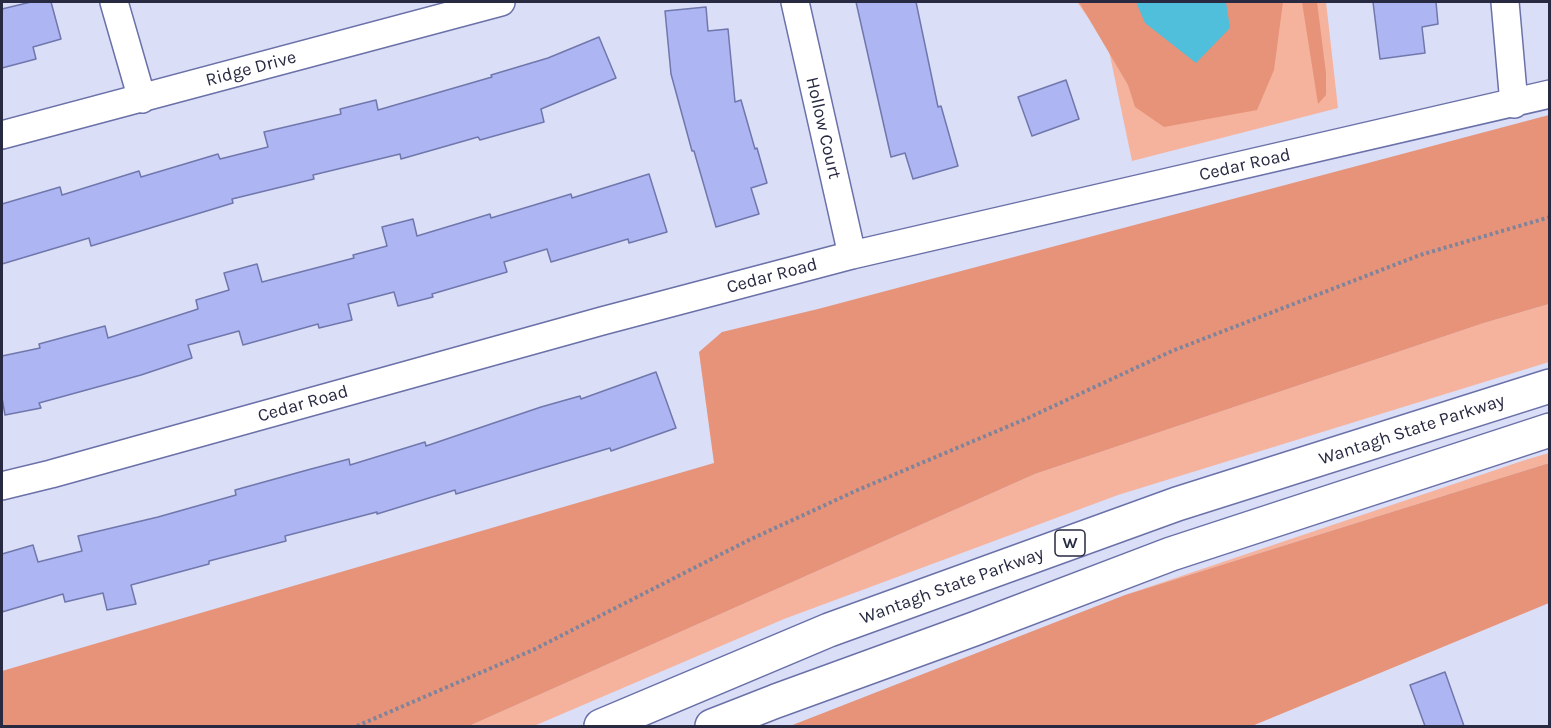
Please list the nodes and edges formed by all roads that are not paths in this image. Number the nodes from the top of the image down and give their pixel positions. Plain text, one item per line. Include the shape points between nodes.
1 (114, 2) edge
2 (501, 2) edge
3 (795, 2) edge
4 (1505, 2) edge
5 (1550, 94) edge
6 (142, 99) junction
7 (1514, 104) junction
8 (2, 135) edge
9 (852, 255) junction
10 (1550, 386) edge
11 (1550, 430) edge
12 (2, 486) edge
13 (601, 726) edge
14 (712, 726) edge

1 - 6 street
2 - 6 street, Ridge Drive
3 - 9 street, Hollow Court
4 - 7 street
5 - 7 street, Cedar Road
6 - 8 street, Ridge Drive
7 - 9 street, Cedar Road
9 - 12 street, Cedar Road
10 - 13 highway, Wantagh State Parkway / W via 1178,504 829,630
11 - 14 highway via 1171,554

